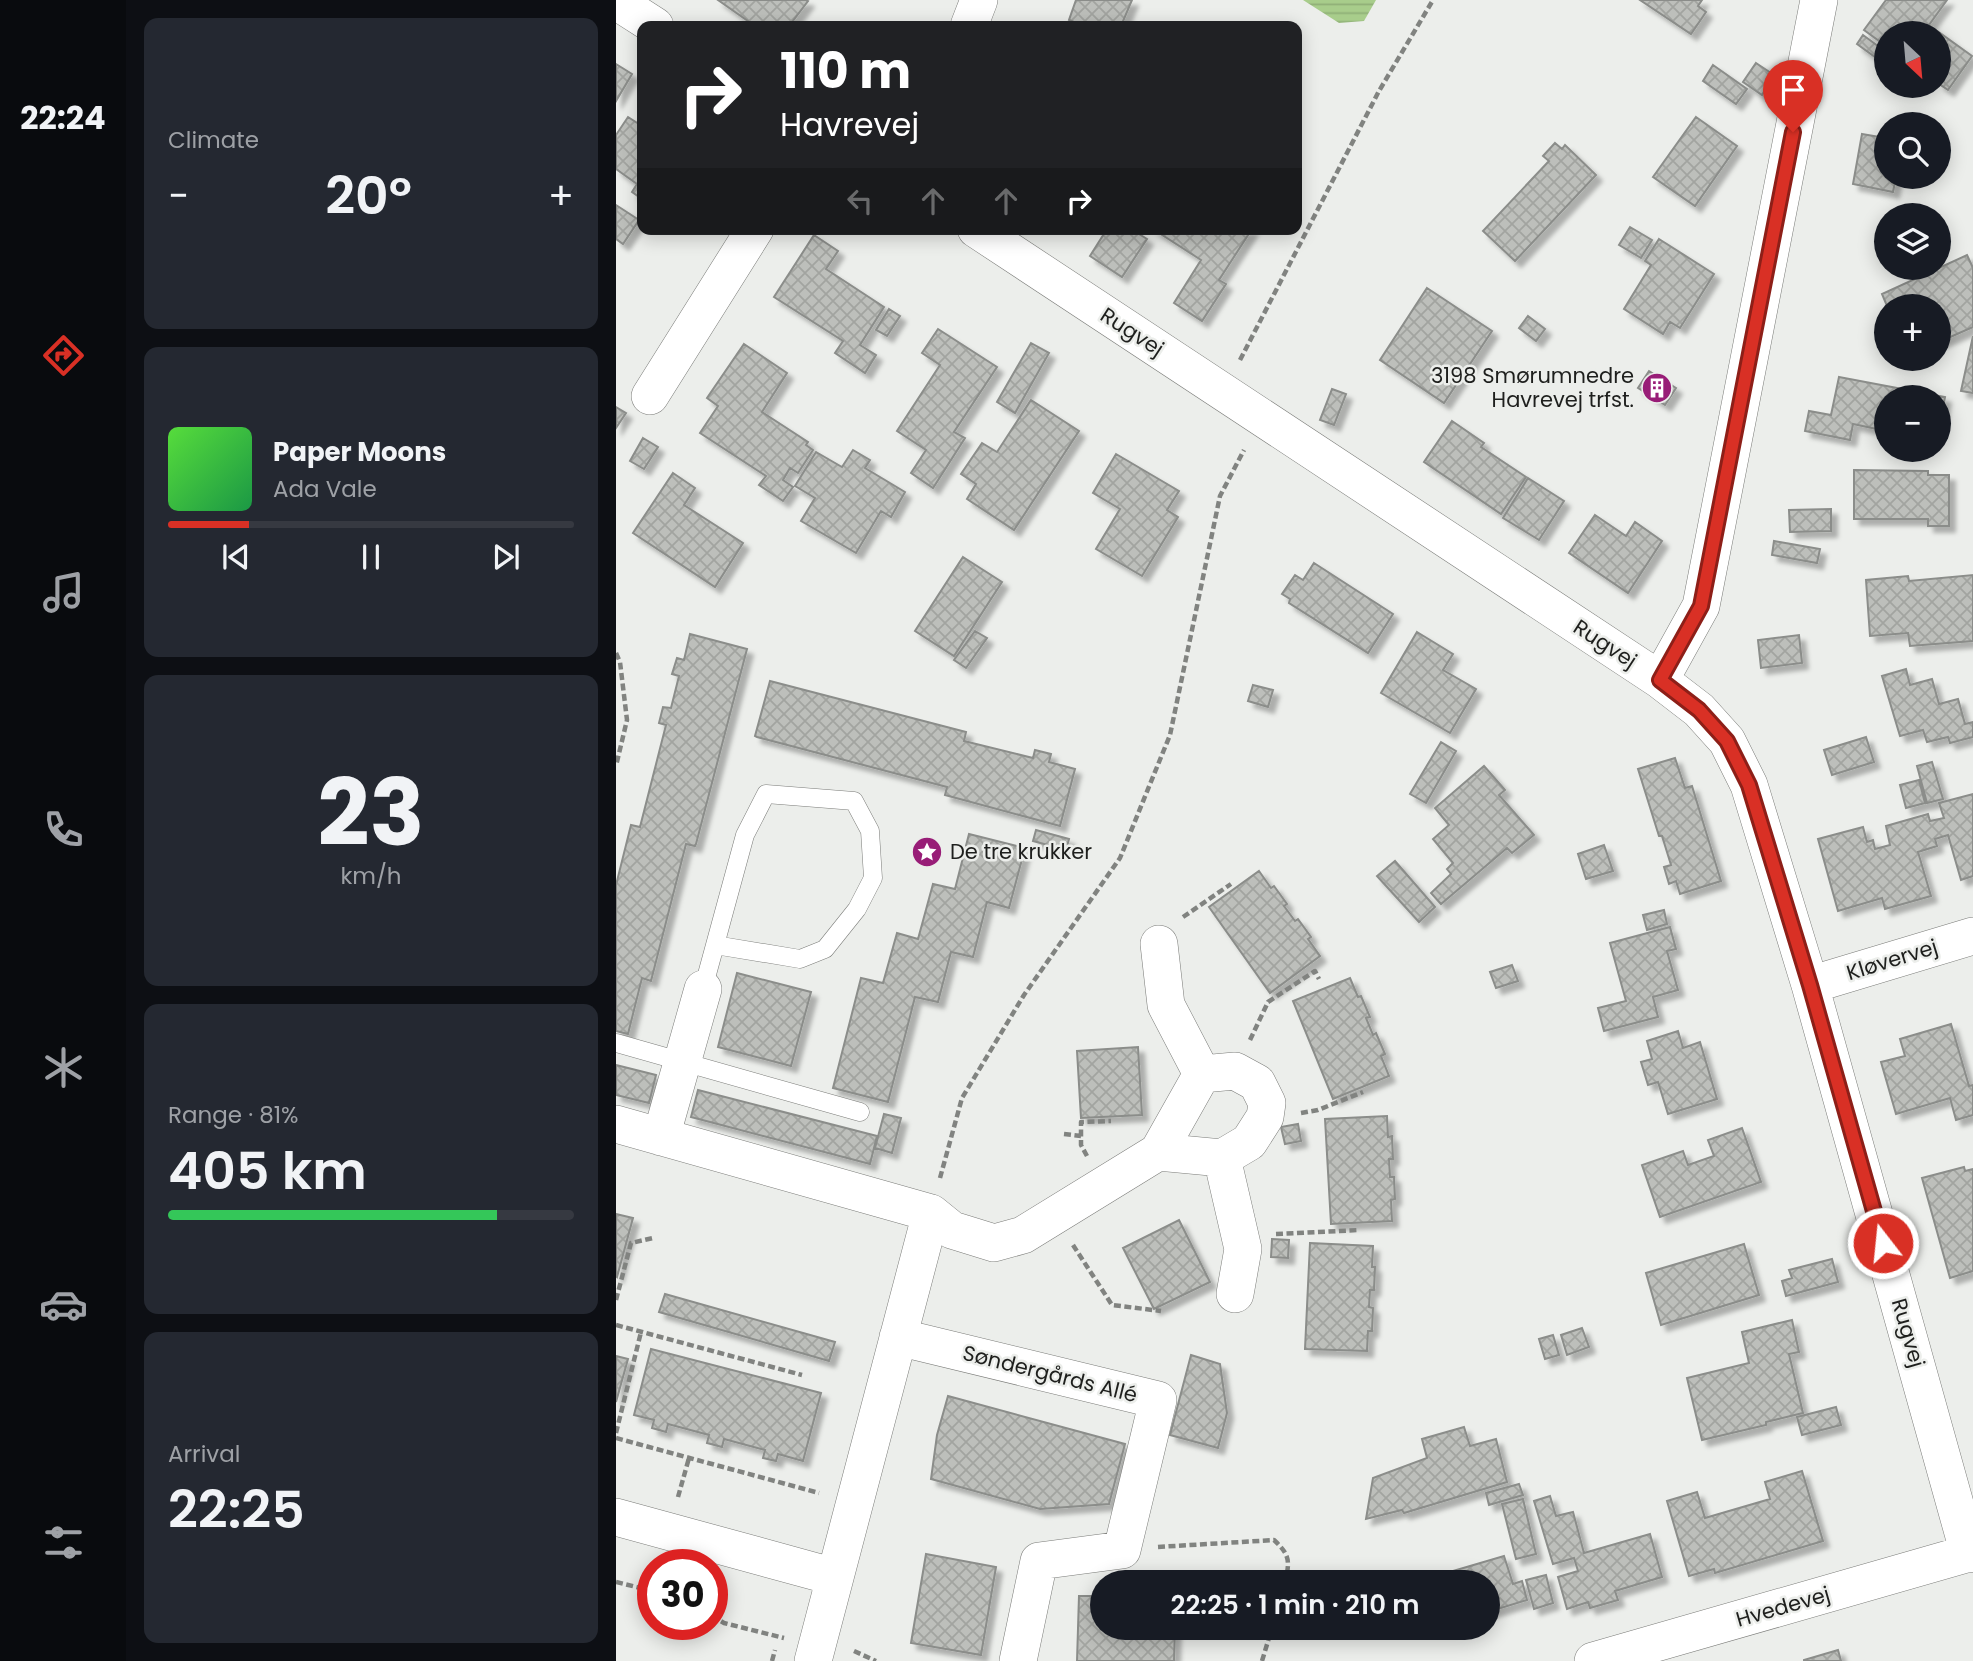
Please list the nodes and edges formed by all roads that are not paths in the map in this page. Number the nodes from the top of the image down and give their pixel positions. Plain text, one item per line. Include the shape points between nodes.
1 (979, 0) edge
2 (1819, 0) edge
3 (616, 1) edge
4 (647, 21) edge
5 (971, 21) edge
6 (751, 235) edge
7 (985, 235) edge
8 (650, 396) dead end
9 (1660, 680) junction
10 (1973, 936) edge
11 (1159, 944) road end
12 (715, 945) junction
13 (1810, 985) junction
14 (703, 989) joint
15 (616, 1043) edge
16 (682, 1060) junction
17 (1218, 1072) junction
18 (860, 1112) dead end
19 (616, 1124) edge
20 (661, 1137) junction
21 (1158, 1153) junction
22 (1222, 1158) junction
23 (931, 1213) junction
24 (1235, 1294) dead end
25 (898, 1336) junction
26 (616, 1517) edge
27 (1971, 1553) edge
28 (835, 1577) junction
29 (813, 1661) edge
30 (1018, 1661) edge
31 (1592, 1661) edge

1 - 5 street
2 - 9 street via 1701,606
3 - 4 street
6 - 8 street
7 - 9 street, Rugvej
9 - 13 street, Rugvej via 1699,710 1727,741 1749,785
10 - 13 street, Kløvervej
11 - 17 street via 1166,1005
12 - 12 lane via 744,835 766,794 854,801 870,831 873,878 857,909 825,949 800,959
12 - 14 lane
13 - 27 street, Rugvej
14 - 16 street
15 - 16 lane
16 - 18 lane
16 - 20 street
17 - 21 street
17 - 22 street via 1257,1083 1267,1103 1265,1118 1249,1142
19 - 20 street
20 - 23 street
21 - 22 street
21 - 23 street via 1024,1235 994,1243 952,1230
22 - 24 street via 1243,1248
23 - 25 street
25 - 28 street
25 - 30 street, Søndergårds Allé via 1158,1400 1122,1550 1039,1561
26 - 28 street
27 - 31 street, Hvedevej
28 - 29 street

